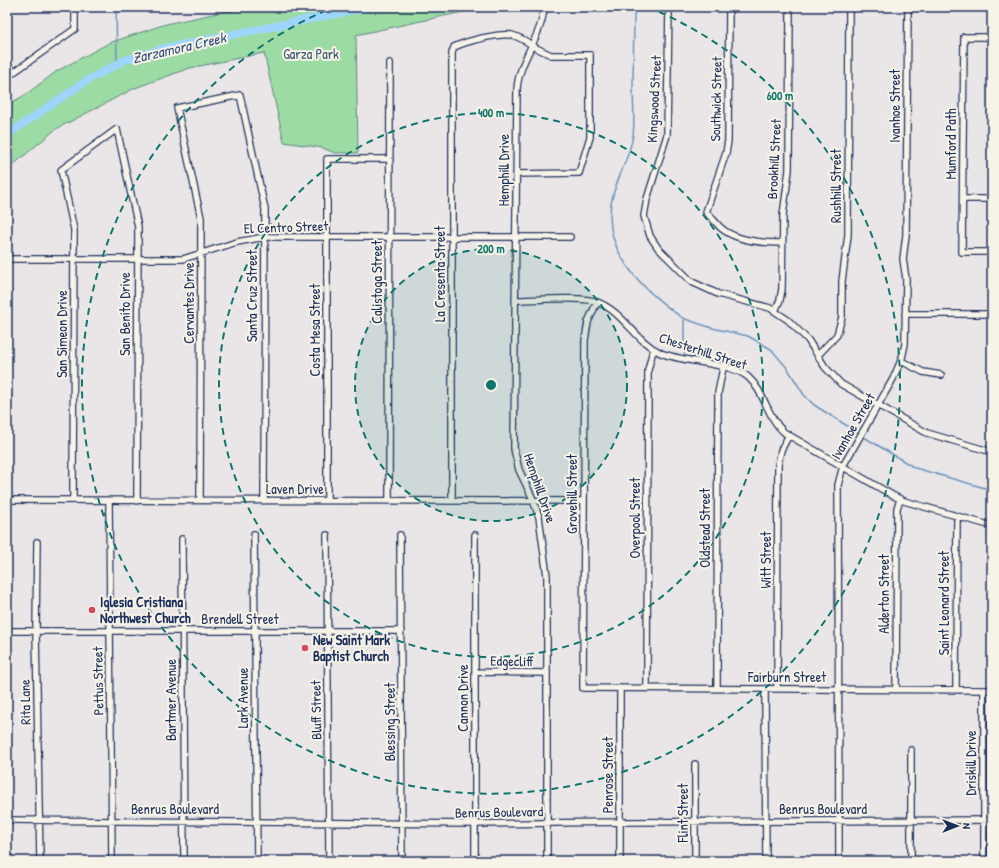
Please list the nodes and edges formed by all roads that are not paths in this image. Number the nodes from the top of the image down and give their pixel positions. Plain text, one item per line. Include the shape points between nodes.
1 (75, 7) edge
2 (544, 7) edge
3 (669, 7) edge
4 (729, 7) edge
5 (790, 7) edge
6 (849, 7) edge
7 (908, 7) edge
8 (992, 37) edge
9 (532, 45) junction
10 (390, 63) dead end
11 (7, 76) edge
12 (240, 94) joint
13 (117, 129) joint
14 (389, 159) junction
15 (516, 174) junction
16 (963, 198) junction
17 (992, 199) edge
18 (265, 237) junction
19 (327, 237) junction
20 (389, 237) junction
21 (452, 237) junction
22 (516, 237) junction
23 (570, 237) dead end
24 (782, 243) junction
25 (992, 252) edge
26 (201, 254) junction
27 (7, 258) edge
28 (74, 258) junction
29 (137, 259) junction
30 (515, 300) junction
31 (597, 302) junction
32 (775, 311) junction
33 (905, 314) junction
34 (992, 314) edge
35 (655, 350) junction
36 (818, 355) junction
37 (901, 361) junction
38 (723, 368) junction
39 (942, 375) dead end
40 (879, 405) junction
41 (789, 435) junction
42 (992, 452) edge
43 (843, 466) junction
44 (7, 500) edge
45 (73, 500) junction
46 (108, 500) junction
47 (200, 500) junction
48 (327, 500) junction
49 (900, 500) junction
50 (137, 501) junction
51 (264, 501) junction
52 (389, 501) junction
53 (452, 501) junction
54 (534, 501) junction
55 (584, 501) junction
56 (957, 516) junction
57 (992, 526) edge
58 (254, 534) dead end
59 (327, 535) dead end
60 (400, 535) dead end
61 (475, 535) dead end
62 (182, 539) dead end
63 (37, 542) dead end
64 (7, 631) edge
65 (36, 631) junction
66 (255, 631) junction
67 (327, 631) junction
68 (401, 631) junction
69 (109, 632) junction
70 (183, 632) junction
71 (475, 672) junction
72 (547, 673) junction
73 (582, 688) joint
74 (620, 688) junction
75 (647, 688) junction
76 (717, 688) junction
77 (765, 689) junction
78 (777, 689) junction
79 (838, 689) junction
80 (896, 690) junction
81 (956, 690) junction
82 (984, 690) junction
83 (992, 690) edge
84 (911, 750) dead end
85 (695, 764) dead end
86 (7, 820) edge
87 (911, 820) junction
88 (983, 820) junction
89 (992, 820) edge
90 (40, 821) junction
91 (184, 821) junction
92 (257, 821) junction
93 (695, 821) junction
94 (766, 821) junction
95 (839, 821) junction
96 (112, 822) junction
97 (329, 822) junction
98 (620, 822) junction
99 (548, 823) junction
100 (402, 824) junction
101 (476, 824) junction
102 (40, 861) edge
103 (112, 861) edge
104 (184, 861) edge
105 (257, 861) edge
106 (329, 861) edge
107 (402, 861) edge
108 (475, 861) edge
109 (547, 861) edge
110 (620, 861) edge
111 (695, 861) edge
112 (766, 861) edge
113 (839, 861) edge
114 (911, 861) edge
115 (984, 861) edge

1 - 11 street via 75,29
2 - 9 street, Hemphill Drive via 540,29
3 - 32 street, Kingswood Street via 667,135 645,209 645,221 650,236 658,248 692,282 718,294 759,304
4 - 24 street, Southwick Street via 728,141 706,212 732,235 768,243
5 - 24 street, Brookhill Street via 789,170
6 - 36 street, Rushhill Street via 848,236 842,281 842,317 838,335
7 - 33 street, Ivanhoe Street via 906,235 903,259 906,278
8 - 16 street, Mumford Path via 964,37
9 - 15 street, Hemphill Drive via 517,82
9 - 15 street via 551,55 590,55 590,137 579,173
9 - 21 street, La Cresenta Street via 516,36 506,35 454,47
10 - 14 street, Calistoga Street
12 - 18 street, Santa Cruz Street via 264,202
12 - 26 street, Cervantes Drive via 178,108 200,209
13 - 28 street, San Simeon Drive via 61,170 74,230
13 - 29 street, San Benito Drive via 137,218
14 - 19 street, Costa Mesa Street via 327,159
14 - 20 street, Calistoga Street
15 - 22 street, Hemphill Drive
16 - 17 street
16 - 25 street, Mumford Path via 962,252
18 - 19 street, El Centro Street
18 - 26 street, El Centro Street via 237,242
18 - 51 street, Santa Cruz Street
19 - 20 street, El Centro Street
19 - 48 street, Costa Mesa Street
20 - 21 street, El Centro Street
20 - 52 street, Calistoga Street
21 - 22 street, El Centro Street
21 - 53 street, La Cresenta Street
22 - 23 street, El Centro Street
22 - 30 street, Hemphill Drive
24 - 32 street, Brookhill Street via 782,289
26 - 29 street, El Centro Street via 183,259
26 - 47 street, Cervantes Drive
27 - 28 street, El Centro Street
28 - 29 street, El Centro Street
28 - 45 street, San Simeon Drive
29 - 50 street, San Benito Drive
30 - 31 street, Chesterhill Street
30 - 54 street, Hemphill Drive via 514,449 519,470
31 - 35 street, Chesterhill Street via 615,312 641,340
31 - 55 street, Grovehill Street via 588,322 585,340
32 - 36 street via 796,327
33 - 34 street
33 - 37 street, Ivanhoe Street via 905,344
35 - 38 street, Chesterhill Street
35 - 75 street, Overpool Street via 650,358 648,370
36 - 40 street via 841,384
37 - 39 street via 923,372
37 - 40 street, Ivanhoe Street
38 - 41 street, Chesterhill Street via 739,372 748,378 758,389 779,428
38 - 76 street, Oldstead Street via 718,393
40 - 42 street via 937,437
40 - 43 street, Ivanhoe Street
41 - 43 street, Chesterhill Street
41 - 78 street, Witt Street via 781,450 778,465
43 - 49 street, Chesterhill Street
43 - 79 street, Ivanhoe Street via 838,485
44 - 45 street, Laven Drive
45 - 46 street, Laven Drive
46 - 50 street, Laven Drive
46 - 69 street, Pettus Street
47 - 50 street, Laven Drive
47 - 51 street, Laven Drive
48 - 51 street, Laven Drive
48 - 52 street, Laven Drive
49 - 56 street, Chesterhill Street
49 - 80 street, Alderton Street via 897,508
52 - 53 street, Laven Drive
53 - 54 street, Laven Drive
54 - 55 street, Laven Drive
54 - 72 street, Hemphill Drive via 541,524 547,576
55 - 73 street, Grovehill Street
56 - 57 street, Chesterhill Street
56 - 81 street, Saint Leonard Street
58 - 66 street, Lark Avenue
59 - 67 street, Bluff Street
60 - 68 street, Blessing Street
61 - 71 street, Cannon Drive
62 - 70 street, Bartmer Avenue
63 - 65 street, Rita Lane
64 - 65 street, Brendell Street
65 - 69 street, Brendell Street
65 - 90 street, Rita Lane
66 - 67 street, Brendell Street
66 - 70 street, Brendell Street
66 - 92 street, Lark Avenue
67 - 68 street, Brendell Street
67 - 97 street, Bluff Street
68 - 100 street, Blessing Street
69 - 70 street, Brendell Street
69 - 96 street, Pettus Street
70 - 91 street, Bartmer Avenue
71 - 72 street, Edgecliff
71 - 101 street, Cannon Drive
72 - 99 street, Hemphill Drive
73 - 74 street, Fairburn Street
74 - 75 street, Fairburn Street
74 - 98 street, Penrose Street
75 - 76 street, Fairburn Street
76 - 77 street, Fairburn Street
77 - 78 street, Fairburn Street
77 - 94 street
78 - 79 street, Fairburn Street
79 - 80 street, Fairburn Street
79 - 95 street, Ivanhoe Street
80 - 81 street, Fairburn Street
81 - 82 street, Fairburn Street
82 - 83 street, Fairburn Street
82 - 88 street, Driskill Drive
84 - 87 street
85 - 93 street, Flint Street
86 - 90 street, Benrus Boulevard
87 - 88 street, Benrus Boulevard
87 - 95 street, Benrus Boulevard
87 - 114 street
88 - 89 street, Benrus Boulevard
88 - 115 street, Driskill Drive
90 - 96 street, Benrus Boulevard
90 - 102 street, Rita Lane
91 - 92 street, Benrus Boulevard
91 - 96 street, Benrus Boulevard
91 - 104 street, Bartmer Avenue
92 - 97 street, Benrus Boulevard
92 - 105 street, Lark Avenue
93 - 94 street, Benrus Boulevard
93 - 98 street, Benrus Boulevard
93 - 111 street, Flint Street
94 - 95 street, Benrus Boulevard
94 - 112 street
95 - 113 street, Ivanhoe Street
96 - 103 street, Pettus Street
97 - 100 street, Benrus Boulevard
97 - 106 street, Bluff Street
98 - 99 street, Benrus Boulevard
98 - 110 street, Penrose Street
99 - 101 street, Benrus Boulevard
99 - 109 street, Hemphill Drive
100 - 101 street, Benrus Boulevard
100 - 107 street, Blessing Street
101 - 108 street, Cannon Drive

